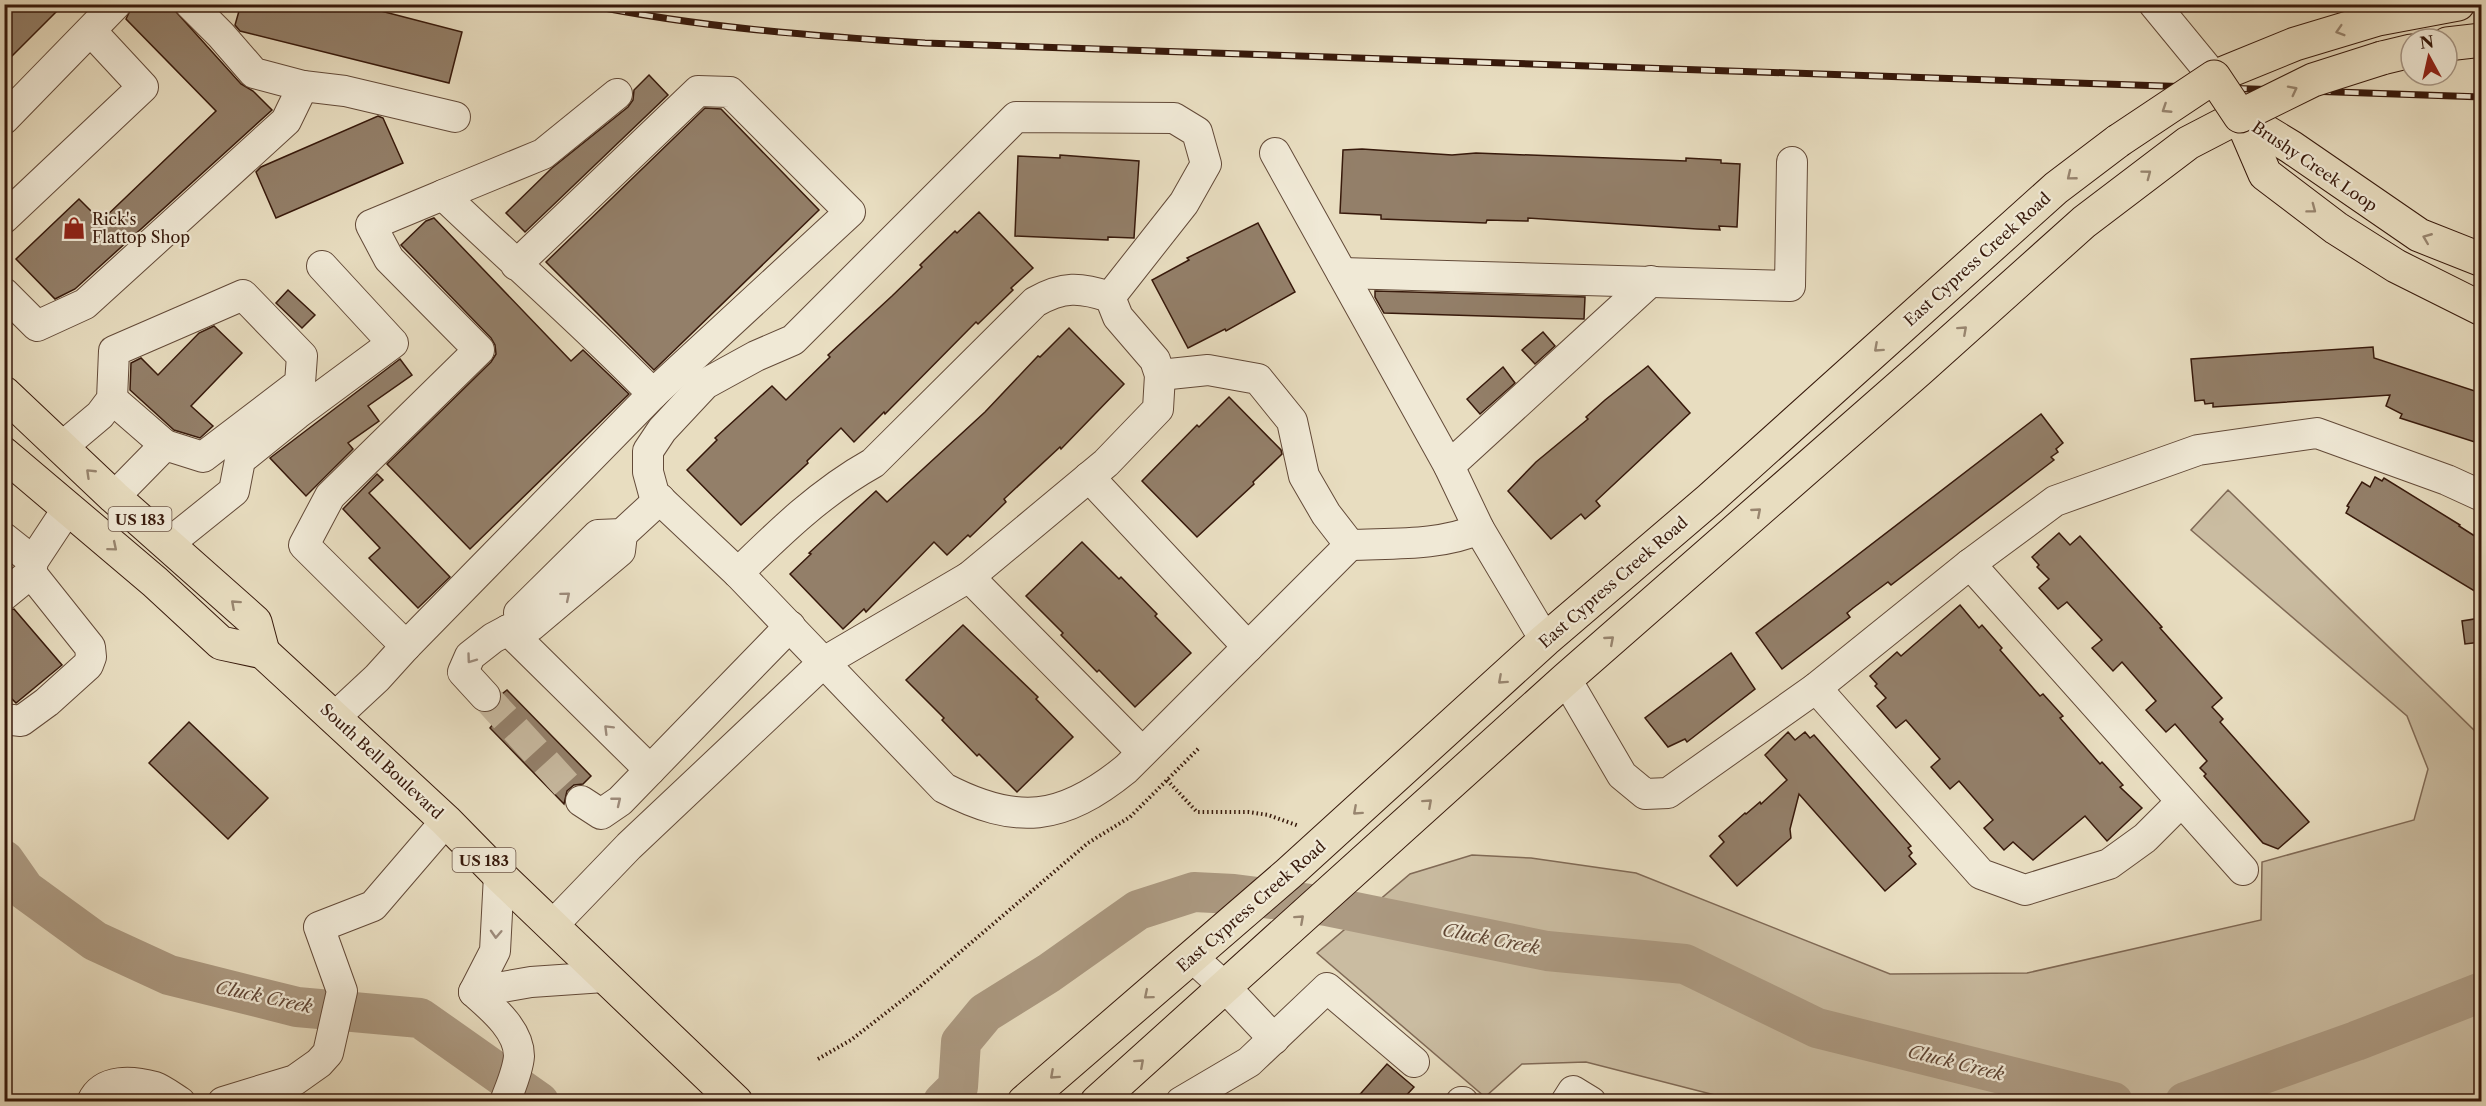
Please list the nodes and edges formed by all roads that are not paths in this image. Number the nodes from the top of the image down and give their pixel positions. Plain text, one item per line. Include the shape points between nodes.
1 (116, 4) edge
2 (190, 4) edge
3 (2154, 4) edge
4 (2458, 4) edge
5 (92, 31) junction
6 (2481, 40) edge
7 (2459, 43) edge
8 (2397, 55) edge
9 (2214, 77) junction
10 (303, 86) junction
11 (617, 94) dead end
12 (455, 117) dead end
13 (4, 119) edge
14 (2247, 131) junction
15 (1275, 153) dead end
16 (1792, 162) dead end
17 (443, 195) junction
18 (4, 218) edge
19 (2481, 260) edge
20 (516, 265) junction
21 (322, 266) dead end
22 (1342, 273) junction
23 (1651, 281) junction
24 (4, 293) edge
25 (1110, 297) junction
26 (2481, 309) edge
27 (1160, 375) junction
28 (4, 393) edge
29 (653, 394) junction
30 (112, 399) junction
31 (165, 445) junction
32 (62, 447) junction
33 (4, 454) edge
34 (1449, 465) junction
35 (1089, 477) junction
36 (2481, 496) edge
37 (114, 497) junction
38 (660, 499) junction
39 (68, 508) junction
40 (1479, 529) junction
41 (622, 534) junction
42 (4, 538) edge
43 (168, 544) junction
44 (1350, 545) junction
45 (1970, 564) junction
46 (32, 567) junction
47 (738, 573) junction
48 (969, 577) junction
49 (4, 596) edge
50 (515, 624) junction
51 (790, 626) junction
52 (1545, 640) junction
53 (405, 646) junction
54 (1248, 647) junction
55 (263, 652) junction
56 (824, 662) junction
57 (1566, 679) junction
58 (1816, 688) junction
59 (485, 696) tunnel mouth
60 (334, 718) junction
61 (4, 719) edge
62 (1142, 752) junction
63 (650, 770) junction
64 (581, 801) tunnel mouth
65 (2181, 802) junction
66 (446, 821) junction
67 (2242, 870) dead end
68 (499, 875) junction
69 (552, 926) junction
70 (1193, 958) junction
71 (604, 976) junction
72 (1225, 987) junction
73 (484, 1001) junction
74 (1274, 1039) junction
75 (1414, 1062) dead end
76 (92, 1101) edge
77 (180, 1101) edge
78 (223, 1101) edge
79 (505, 1101) edge
80 (736, 1101) edge
81 (1024, 1101) edge
82 (1096, 1101) edge
83 (1181, 1101) edge
84 (1566, 1101) edge
85 (1591, 1101) edge

1 - 5 street
2 - 10 street via 254,73
3 - 9 street
4 -> 9 main road, East Cypress Creek Road via 2378,19 2270,54
5 - 13 street
5 - 18 street via 143,87
6 - 7 main road
14 -> 8 main road, bridge via 2313,80
9 - 14 main road, bridge
9 -> 52 main road, East Cypress Creek Road, bridge via 2056,188 1710,499
10 - 12 street via 345,91
10 - 24 street via 286,121 85,304 37,326
11 - 17 street via 543,154
19 -> 14 main road, Brushy Creek Loop via 2418,235 2291,147
14 -> 26 main road, Brushy Creek Loop via 2265,174 2336,228 2396,266
57 -> 14 main road via 2084,222 2188,143
15 - 22 street
16 - 23 street via 1790,286
17 - 20 street
17 - 53 street via 372,225 389,259 479,350 330,496 304,545
20 - 29 street via 598,337
20 - 29 street via 698,91 730,92 850,213
21 - 43 street via 393,343 240,460 234,490
22 - 23 street
22 - 34 street
23 - 34 street
25 - 27 street via 1118,317 1155,360
25 - 38 street via 1184,203 1206,164 1197,132 1174,118 1016,117 793,340 705,384 662,430 648,451 648,472 654,494
25 - 47 street via 1070,289 1035,302 873,463 819,498
27 - 35 street via 1158,409
27 - 44 street via 1208,370 1258,379 1292,421 1304,476
28 - 32 main road, US 183
29 - 53 street
30 - 31 street
30 - 31 street via 114,351 243,296 302,356 300,383 203,457
30 - 32 street via 100,415
31 - 37 street
37 -> 32 main road, US 183
33 - 39 main road, US 183
34 - 40 street
35 - 48 street
35 - 54 street
36 - 45 street via 2317,433 2198,450 2055,501
37 - 43 main road, US 183
38 - 41 street
38 - 47 street
39 - 46 street
39 -> 55 main road, US 183 via 221,643
40 - 44 street via 1463,536
40 - 52 street
41 - 50 street via 598,535
50 -> 41 street via 531,626 620,551
42 - 46 street
55 -> 43 main road, US 183 via 255,622
44 - 54 street
45 - 58 street
45 - 65 street
46 - 49 street
46 - 61 street via 90,647 91,657 88,665 48,702 21,721
47 - 51 street
48 - 56 street
48 - 62 street
50 -> 59 street via 470,656 463,672
63 -> 50 street
51 - 56 street
51 - 63 street
52 - 57 main road
52 -> 70 main road, East Cypress Creek Road
53 - 60 street
54 - 62 street
55 - 60 main road, South Bell Boulevard / US 183
56 - 62 street via 944,788 991,808 1045,813 1068,805 1109,783
56 - 69 street via 629,846
57 - 58 street via 1622,775 1645,794 1668,793
72 -> 57 main road
58 - 65 street via 1981,874 2025,890 2109,864 2145,838
60 - 66 main road, South Bell Boulevard / US 183
64 -> 63 street via 600,814 620,801
65 - 67 street
66 - 68 main road, South Bell Boulevard / US 183
66 - 78 street via 374,906 320,927 342,991 328,1053 295,1080
68 - 69 main road, South Bell Boulevard / US 183
68 -> 73 street via 495,951
69 - 71 main road, South Bell Boulevard / US 183
70 - 72 street
70 -> 81 main road, East Cypress Creek Road
71 - 73 street via 531,982
71 - 80 main road, South Bell Boulevard / US 183
72 - 74 street
82 -> 72 main road
73 - 79 street via 512,1033 519,1056
74 - 75 street via 1327,988
74 - 83 street via 1249,1062
76 - 77 street via 97,1092 114,1083 157,1087
84 - 85 street via 1573,1091

